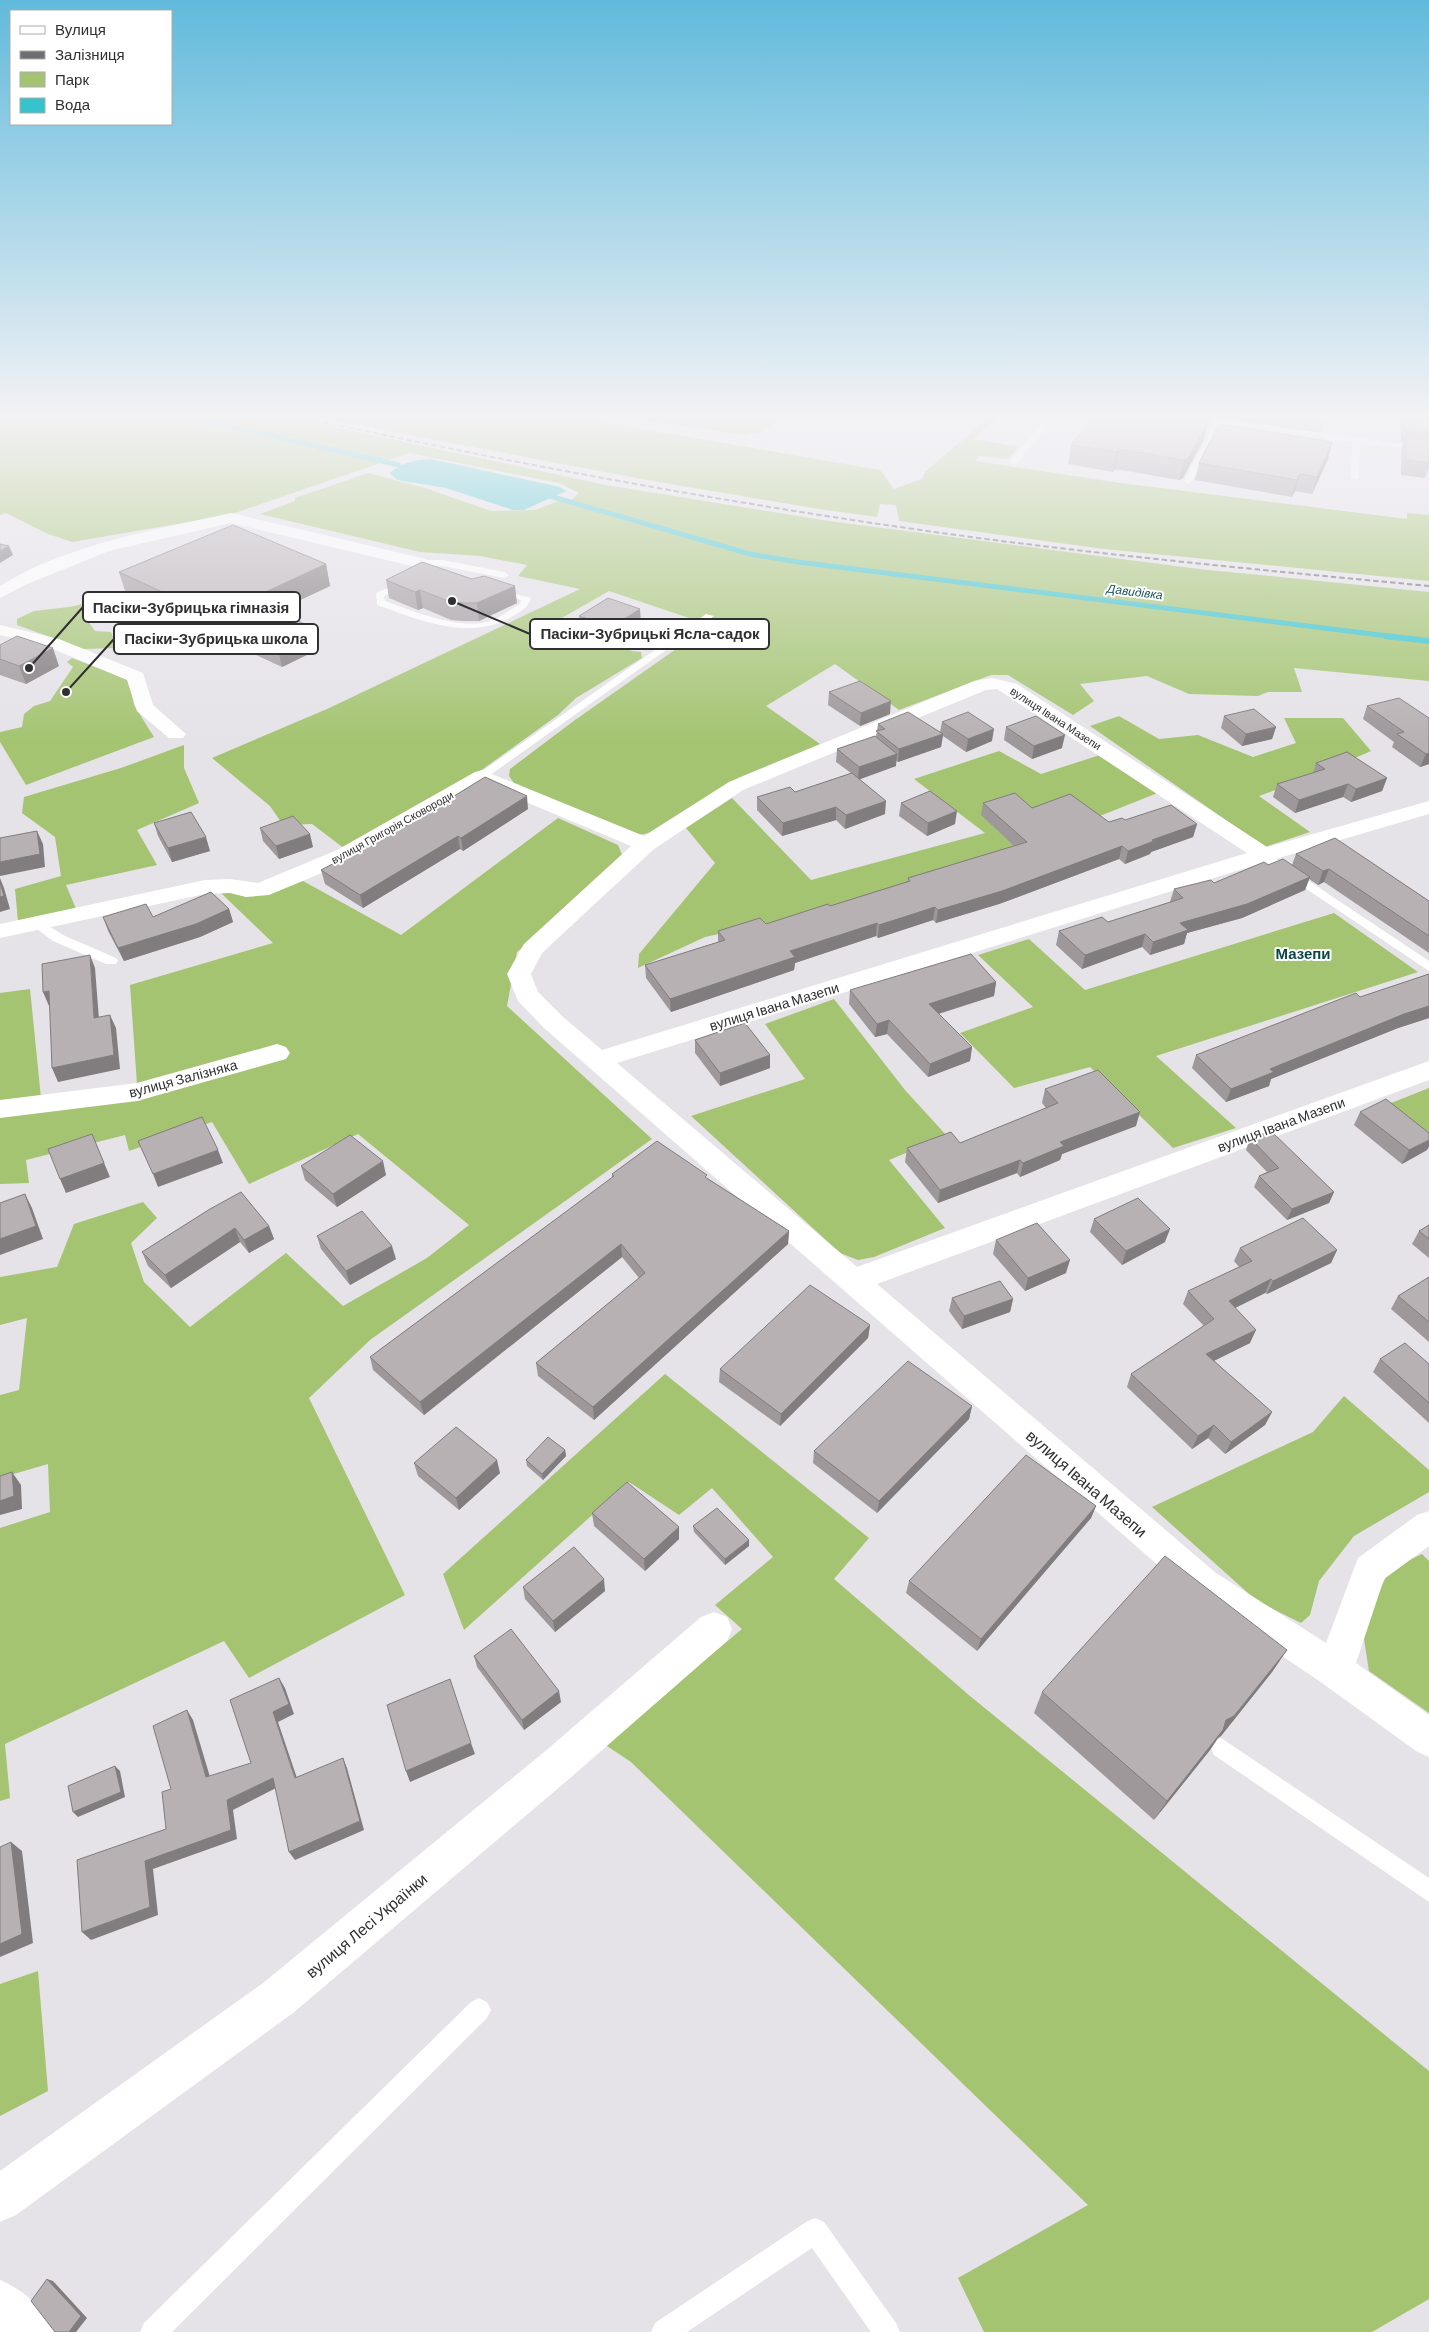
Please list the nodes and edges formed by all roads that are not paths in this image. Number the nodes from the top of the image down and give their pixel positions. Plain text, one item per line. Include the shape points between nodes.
1 (206, 524) edge
2 (253, 524) edge
3 (427, 571) junction
4 (0, 593) edge
5 (709, 616) dead end
6 (0, 630) edge
7 (176, 734) dead end
8 (482, 776) junction
9 (1429, 807) edge
10 (646, 844) junction
11 (1264, 855) junction
12 (37, 923) junction
13 (0, 931) edge
14 (111, 961) dead end
15 (1429, 967) edge
16 (277, 1053) dead end
17 (599, 1060) junction
18 (1429, 1070) edge
19 (0, 1109) edge
20 (852, 1281) junction
21 (1429, 1526) edge
22 (714, 1629) dead end
23 (1335, 1670) junction
24 (1429, 1738) edge
25 (1221, 1748) edge
26 (1429, 1891) edge
27 (479, 2010) dead end
28 (0, 2199) edge
29 (0, 2304) edge
30 (30, 2332) edge
31 (153, 2332) edge
32 (664, 2332) edge
33 (887, 2332) edge

1 - 4 street via 104,547 21,580
2 - 3 street
3 - 3 lane via 443,563 504,575 486,588 526,598 524,605 488,625 474,627 407,613 380,603 379,595
5 - 8 lane, вулиця Григорія Сковороди
6 - 7 street via 32,636 87,655 136,678 144,708
8 - 10 street
8 - 12 street, вулиця Григорія Сковороди via 345,856 261,890 230,886 205,888
9 - 11 street, вулиця Івана Мазепи
10 - 11 street, вулиця Івана Мазепи via 736,786 994,682 1010,688
10 - 17 street, вулиця Івана Мазепи via 532,949 519,974 527,995 553,1022
11 - 15 lane
11 - 17 street, вулиця Івана Мазепи
12 - 13 street, вулиця Григорія Сковороди
12 - 14 lane via 58,938
16 - 19 street, вулиця Залізняка via 137,1092
17 - 20 street, вулиця Івана Мазепи
18 - 20 street, вулиця Івана Мазепи
20 - 23 street, вулиця Івана Мазепи via 1204,1584
21 - 23 street via 1370,1569
22 - 28 street, вулиця Лесі Українки via 556,1766 278,1998
23 - 24 street, вулиця Івана Мазепи
25 - 26 lane
27 - 31 lane
29 - 30 street
32 - 33 lane via 815,2231

